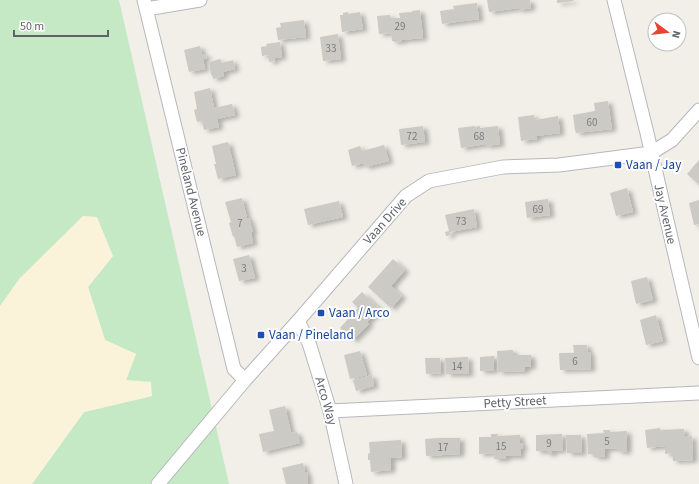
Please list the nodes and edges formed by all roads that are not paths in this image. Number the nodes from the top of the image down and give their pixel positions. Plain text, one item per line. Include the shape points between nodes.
1 (200, 0) edge
2 (614, 0) edge
3 (145, 5) edge
4 (699, 110) edge
5 (651, 153) junction
6 (298, 321) junction
7 (699, 358) edge
8 (245, 380) junction
9 (699, 393) edge
10 (330, 411) junction
11 (158, 484) edge
12 (346, 484) edge

1 - 3 street
2 - 5 street, Jay Avenue
3 - 8 street, Pineland Avenue via 234,369
4 - 5 street, Vaan Drive via 672,140
5 - 6 street, Vaan Drive via 558,165 503,167 429,181 406,196
5 - 7 street, Jay Avenue
6 - 8 street, Vaan Drive
6 - 10 street, Arco Way via 309,343
8 - 11 street, Vaan Drive
9 - 10 street, Petty Street
10 - 12 street, Arco Way

